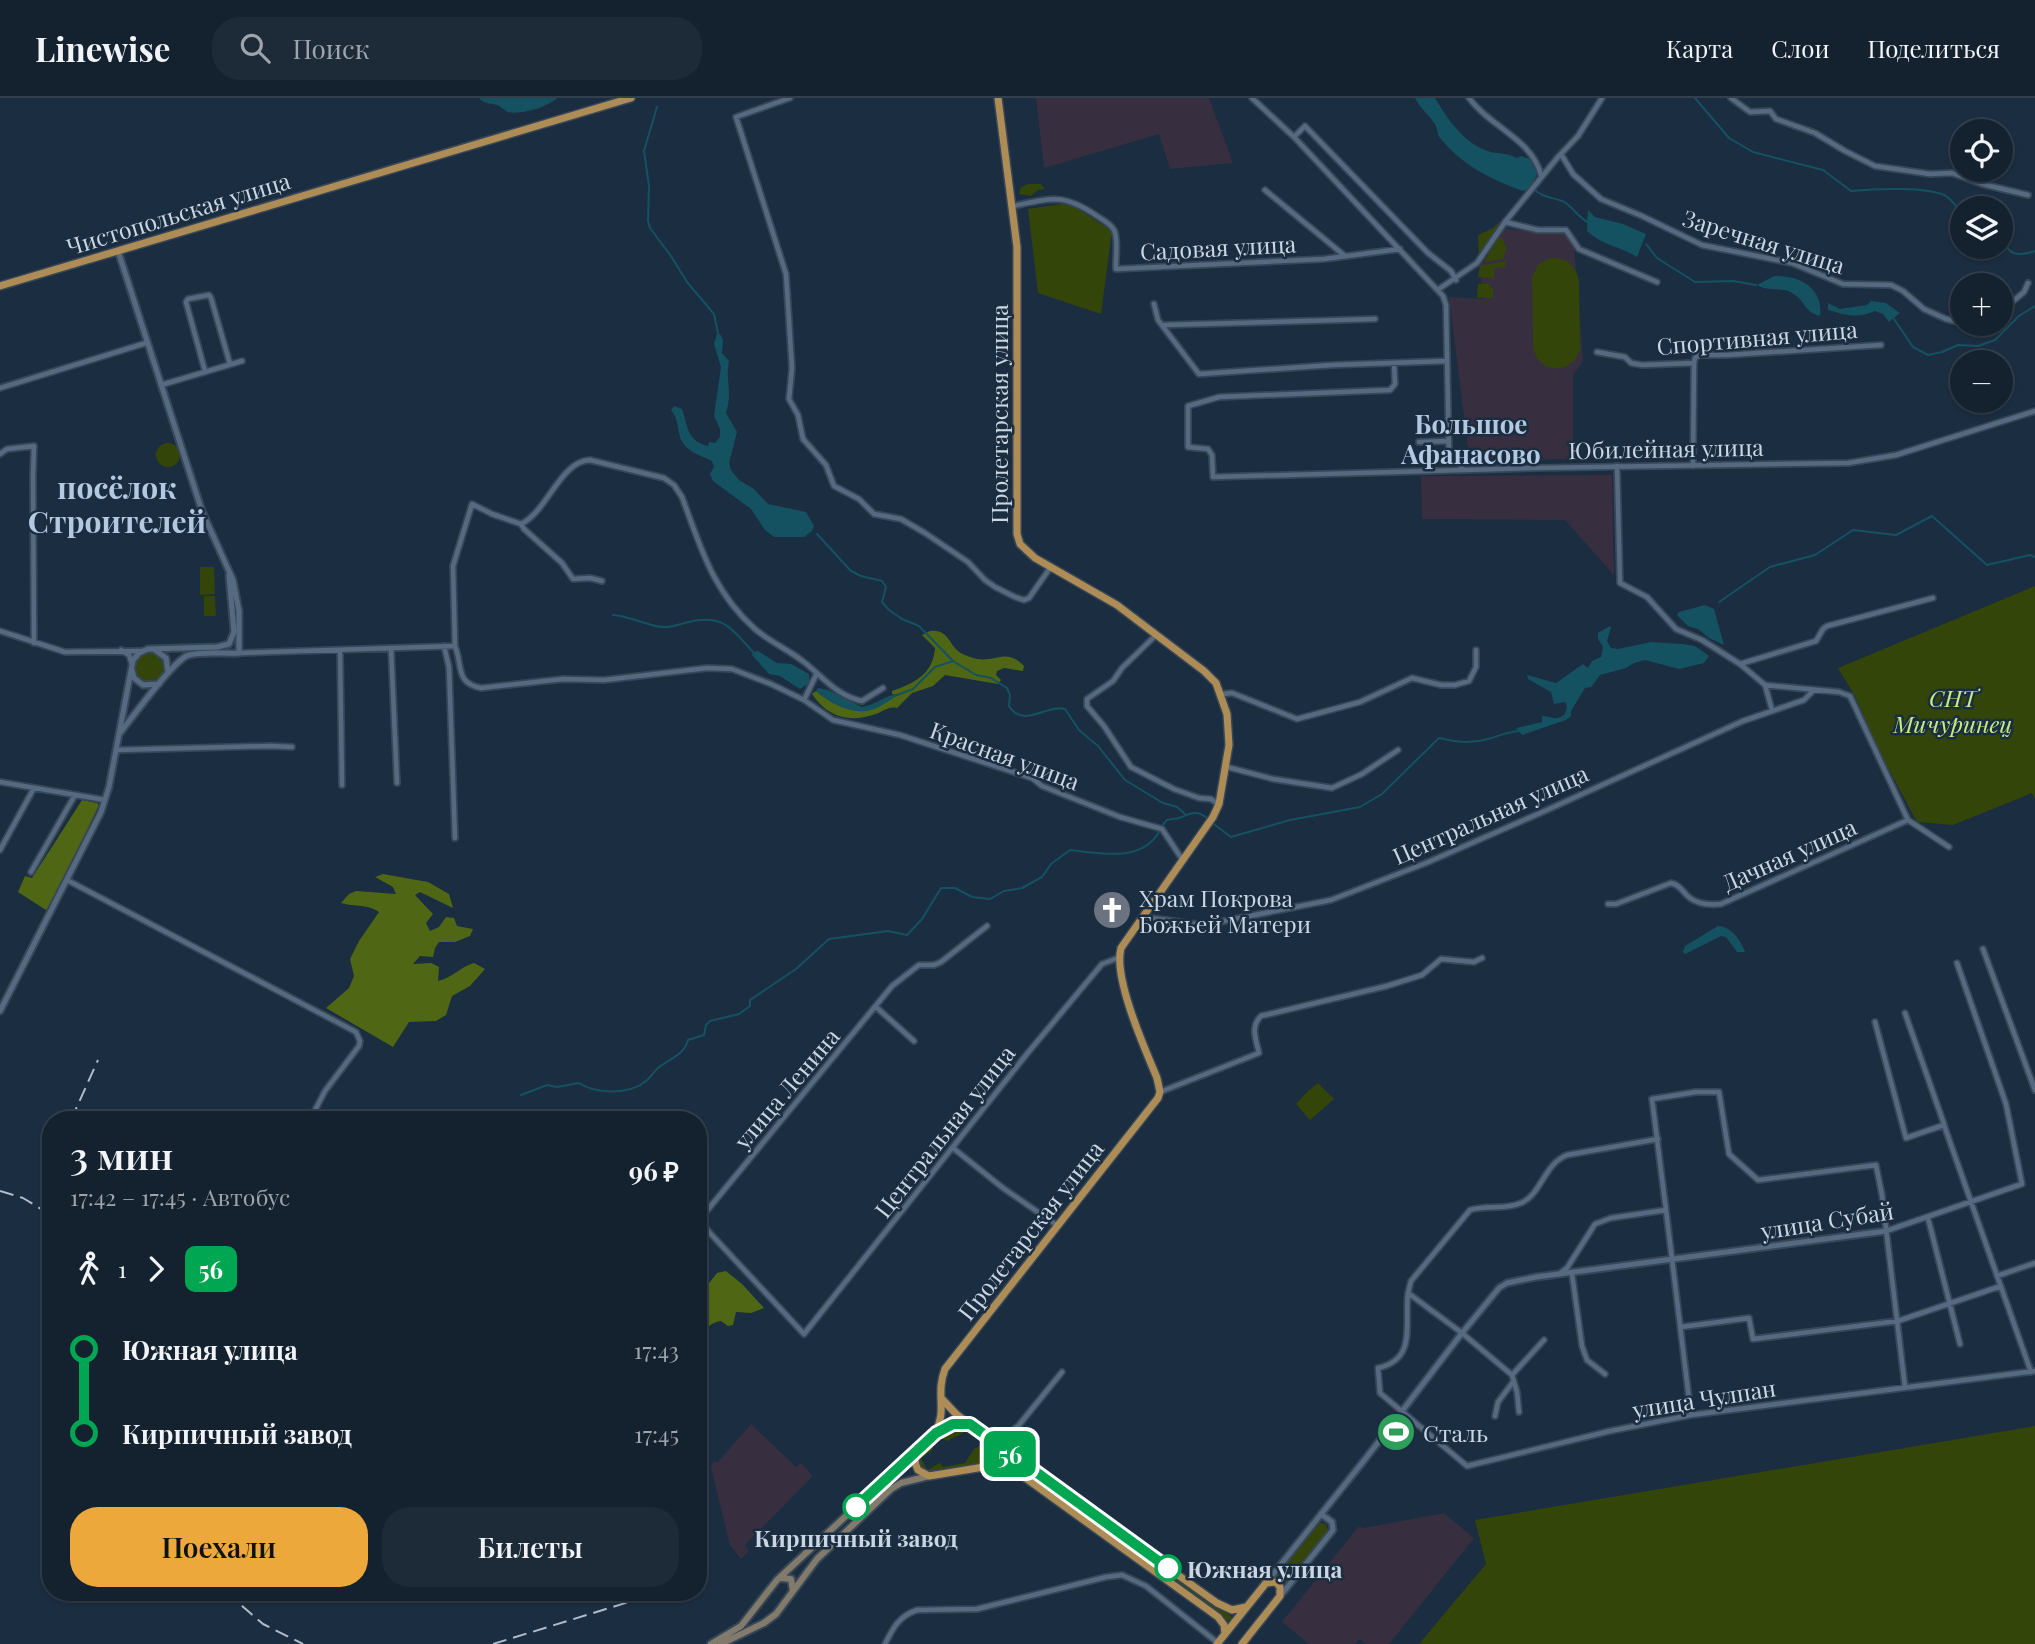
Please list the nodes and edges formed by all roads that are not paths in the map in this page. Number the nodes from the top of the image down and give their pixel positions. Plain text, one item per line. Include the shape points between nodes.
1 (631, 98) edge
2 (790, 98) edge
3 (998, 98) edge
4 (1252, 98) edge
5 (1469, 98) edge
6 (1602, 98) edge
7 (1731, 98) edge
8 (1294, 137) junction
9 (1561, 154) junction
10 (1542, 176) junction
11 (1265, 190) dead end
12 (2028, 195) dead end
13 (1013, 206) junction
14 (1505, 222) junction
15 (1401, 248) junction
16 (118, 251) junction
17 (1346, 257) junction
18 (1456, 280) junction
19 (1657, 282) dead end
20 (2028, 283) dead end
21 (0, 286) edge
22 (1439, 289) junction
23 (2013, 301) edge
24 (1154, 304) dead end
25 (1375, 319) dead end
26 (1950, 320) edge
27 (1164, 325) junction
28 (146, 343) junction
29 (1881, 345) dead end
30 (1597, 352) dead end
31 (242, 361) dead end
32 (1447, 361) junction
33 (1394, 363) junction
34 (1694, 363) junction
35 (230, 364) junction
36 (205, 371) junction
37 (160, 385) junction
38 (0, 388) edge
39 (2035, 411) edge
40 (1448, 441) junction
41 (1419, 442) dead end
42 (0, 454) edge
43 (1449, 455) junction
44 (1617, 466) junction
45 (1693, 466) junction
46 (1464, 470) junction
47 (1443, 471) junction
48 (521, 524) junction
49 (1051, 567) junction
50 (228, 569) junction
51 (602, 581) dead end
52 (1933, 598) dead end
53 (0, 631) edge
54 (1156, 636) junction
55 (34, 643) junction
56 (444, 646) junction
57 (455, 646) junction
58 (391, 648) junction
59 (121, 649) junction
60 (155, 650) junction
61 (340, 650) junction
62 (1476, 650) dead end
63 (142, 651) junction
64 (239, 653) junction
65 (1750, 660) junction
66 (1740, 664) junction
67 (131, 666) junction
68 (1746, 669) junction
69 (168, 672) junction
70 (817, 673) junction
71 (159, 684) junction
72 (1765, 685) junction
73 (883, 688) dead end
74 (1814, 690) junction
75 (1222, 694) junction
76 (804, 700) junction
77 (1772, 710) junction
78 (120, 733) junction
79 (292, 747) dead end
80 (116, 750) junction
81 (1398, 750) dead end
82 (1227, 767) junction
83 (0, 782) edge
84 (397, 783) dead end
85 (342, 785) dead end
86 (34, 788) junction
87 (75, 795) junction
88 (105, 800) junction
89 (1219, 804) junction
90 (1908, 820) junction
91 (455, 838) dead end
92 (1949, 847) dead end
93 (0, 850) edge
94 (1182, 859) junction
95 (31, 872) dead end
96 (67, 880) junction
97 (1608, 904) dead end
98 (1142, 917) junction
99 (987, 926) dead end
100 (1983, 949) dead end
101 (1118, 958) junction
102 (1482, 958) dead end
103 (1957, 962) dead end
104 (876, 1007) junction
105 (0, 1011) edge
106 (1905, 1013) dead end
107 (1875, 1022) dead end
108 (914, 1041) dead end
109 (2035, 1090) edge
110 (1160, 1092) junction
111 (315, 1111) edge
112 (1944, 1125) junction
113 (1658, 1139) junction
114 (953, 1148) junction
115 (1971, 1203) junction
116 (1666, 1210) junction
117 (707, 1211) edge
118 (1928, 1218) junction
119 (1058, 1226) junction
120 (707, 1228) edge
121 (1886, 1231) junction
122 (1673, 1260) junction
123 (2034, 1265) edge
124 (1572, 1274) junction
125 (1558, 1275) junction
126 (1997, 1276) junction
127 (2001, 1286) junction
128 (1408, 1293) junction
129 (1948, 1304) junction
130 (1898, 1321) junction
131 (1681, 1326) junction
132 (1462, 1333) junction
133 (804, 1334) joint
134 (1544, 1340) dead end
135 (1960, 1344) dead end
136 (1062, 1372) dead end
137 (2033, 1372) edge
138 (1605, 1374) dead end
139 (1512, 1375) junction
140 (1514, 1381) junction
141 (1905, 1387) junction
142 (940, 1397) junction
143 (1401, 1412) junction
144 (1519, 1412) dead end
145 (1691, 1415) junction
146 (1495, 1416) dead end
147 (970, 1424) junction
148 (936, 1433) junction
149 (998, 1444) junction
150 (918, 1449) junction
151 (990, 1466) junction
152 (929, 1476) junction
153 (1321, 1514) junction
154 (1118, 1531) junction
155 (1111, 1541) junction
156 (777, 1580) junction
157 (1266, 1583) junction
158 (793, 1591) junction
159 (1280, 1596) junction
160 (1246, 1607) junction
161 (752, 1612) junction
162 (764, 1623) junction
163 (1225, 1634) junction
164 (1217, 1643) edge
165 (711, 1644) edge
166 (721, 1644) edge
167 (885, 1644) edge
168 (1242, 1644) edge

1 - 16 main road, Чистопольская улица
2 - 49 street via 736,117 786,274 792,368 789,399 803,439 826,465 834,486 859,499 874,514 901,519 925,533 968,562 985,580 1015,597 1029,598
3 - 13 main road, Пролетарская улица
4 - 8 street
5 - 10 street via 1530,151
6 - 9 street
7 - 12 street via 1749,112 1770,111 1776,119 1815,133 1875,166 1952,173
8 - 15 street
8 - 18 street via 1305,126
9 - 10 street
9 - 26 street, Заречная улица via 1573,174 1601,199 1702,245 1792,263 1843,284 1891,285 1924,309
10 - 14 street
11 - 17 street
13 - 17 street, Садовая улица via 1053,198 1083,207 1112,227 1116,269
13 - 49 main road, Пролетарская улица via 1017,534 1026,551
14 - 18 street via 1477,263
14 - 19 street via 1538,230 1566,230 1579,249
15 - 17 street
15 - 22 street
16 - 21 main road, Чистопольская улица
16 - 28 street
18 - 22 street
20 - 23 street
22 - 32 street via 1446,305
24 - 27 street
25 - 27 street
27 - 33 street via 1199,374
28 - 37 street
28 - 38 street
29 - 34 street, Спортивная улица via 1699,355
30 - 34 street, Спортивная улица via 1642,365
31 - 35 street
32 - 33 street
32 - 40 street
33 - 47 street, Юбилейная улица via 1395,384 1390,390 1219,397 1188,406 1188,447 1208,449 1213,477
34 - 45 street
35 - 36 street
35 - 36 street via 211,298 188,299
36 - 37 street
37 - 50 street via 202,511
39 - 45 street, Юбилейная улица via 1896,455 1848,463
40 - 41 street
40 - 43 street
42 - 55 street via 34,446
43 - 46 street
43 - 47 street
44 - 45 street, Юбилейная улица
44 - 46 street, Юбилейная улица
44 - 66 street via 1620,583 1647,597 1676,629
46 - 47 street, Юбилейная улица
48 - 51 street via 573,579
48 - 57 street via 472,504 453,566
48 - 70 street via 582,460 664,478 682,498 716,582 734,608 755,629
49 - 54 main road, Пролетарская улица via 1117,605
50 - 60 street via 231,642 217,647
50 - 64 street via 239,611
52 - 65 street via 1826,626 1816,641
53 - 55 street
54 - 75 main road, Пролетарская улица via 1204,671
54 - 89 street via 1113,681 1087,699 1087,706 1131,767 1174,789
55 - 59 street via 65,652
56 - 57 street
56 - 58 street
56 - 91 street via 449,667
57 - 76 street, Красная улица via 463,680 481,688 706,668 732,669
58 - 61 street
58 - 84 street
59 - 63 street
59 - 67 street via 130,655
60 - 63 street
60 - 69 street via 166,658
61 - 64 street
61 - 85 street
62 - 75 street via 1476,667 1469,681 1441,685 1412,678 1360,702 1304,718 1233,693
63 - 67 street
64 - 69 street via 186,655
65 - 66 street
65 - 68 street
66 - 68 street
67 - 71 street via 134,678 143,685
67 - 78 street
68 - 72 street
69 - 71 street
70 - 73 street via 851,699 862,701
70 - 76 street
71 - 78 street
72 - 74 street
72 - 77 street
74 - 77 street, Центральная улица via 1804,701
74 - 90 street via 1850,696
75 - 82 main road, Пролетарская улица via 1229,729
76 - 94 street, Красная улица via 833,720 901,735 1032,778 1042,786 1162,830
77 - 98 street, Центральная улица via 1426,863 1331,900 1204,925
78 - 80 street
79 - 80 street
80 - 88 street
81 - 82 street via 1332,788
82 - 89 main road, Пролетарская улица
83 - 86 street
86 - 87 street
86 - 93 street
87 - 88 street
87 - 95 street
88 - 96 street
89 - 94 main road, Пролетарская улица
90 - 92 street
90 - 97 street, Дачная улица via 1721,904 1691,899 1671,883
94 - 98 main road, Пролетарская улица
96 - 105 street
96 - 111 street via 356,1032 359,1046
98 - 101 main road, Пролетарская улица
99 - 104 street, улица Ленина via 941,962 919,965 892,986
100 - 109 street
101 - 110 main road
101 - 114 street, Центральная улица via 1102,964
102 - 110 street via 1474,962 1441,959 1422,975 1261,1016 1254,1032 1259,1052
103 - 115 street, улица Субай via 2006,1104 2022,1184
104 - 108 street
104 - 117 street, улица Ленина
106 - 112 street
107 - 112 street via 1906,1138
110 - 119 main road, Пролетарская улица
112 - 115 street
113 - 116 street
113 - 121 street via 1652,1099 1719,1092 1729,1154 1758,1180 1876,1165
113 - 128 street via 1567,1155 1556,1160 1520,1204 1470,1210 1410,1281
114 - 119 street
114 - 133 street, Центральная улица
115 - 118 street, улица Субай
115 - 126 street
116 - 122 street
116 - 125 street via 1595,1224
118 - 121 street, улица Субай
118 - 129 street
119 - 142 main road, Пролетарская улица via 945,1369
120 - 133 street, улица Ленина
121 - 122 street, улица Субай
121 - 130 street
122 - 124 street, улица Субай
122 - 131 street
123 - 126 street
124 - 125 street, улица Субай
124 - 138 street, улица Чулпан via 1587,1360
125 - 132 street, улица Субай via 1499,1288
126 - 127 street
127 - 129 street
127 - 137 street
128 - 132 street
128 - 143 street via 1406,1346 1391,1365 1378,1368 1380,1393
129 - 130 street
129 - 135 street
130 - 131 street via 1753,1339 1749,1318
130 - 141 street
131 - 145 street
132 - 139 street
132 - 143 street, улица Субай
134 - 139 street
136 - 149 street
137 - 141 street, улица Чулпан
139 - 140 street
140 - 144 street
140 - 146 street via 1498,1402
141 - 145 street, улица Чулпан
142 - 147 main road
142 - 148 main road, Пролетарская улица via 943,1415
143 - 145 street, улица Чулпан via 1469,1466
143 - 153 street, улица Субай
147 - 148 main road via 953,1424
147 - 149 main road
148 - 150 main road
149 - 151 main road via 999,1459
149 - 154 main road
150 - 152 main road via 916,1466
150 - 156 main road
151 - 152 main road
151 - 155 main road via 1024,1477
152 - 158 main road via 891,1489 817,1559
153 - 157 street, улица Субай
153 - 159 street via 1332,1522 1333,1530
154 - 155 main road via 1118,1538
154 - 160 main road via 1217,1603 1232,1610
155 - 163 main road via 1218,1617
156 - 158 main road via 791,1579
156 - 161 main road
157 - 159 main road via 1278,1584
157 - 160 main road
158 - 162 main road
159 - 168 main road
160 - 163 main road
161 - 162 main road via 755,1621
161 - 165 main road via 741,1626
162 - 166 main road
163 - 164 main road
164 - 167 street via 1146,1586 1119,1575 977,1609 917,1610 898,1621

